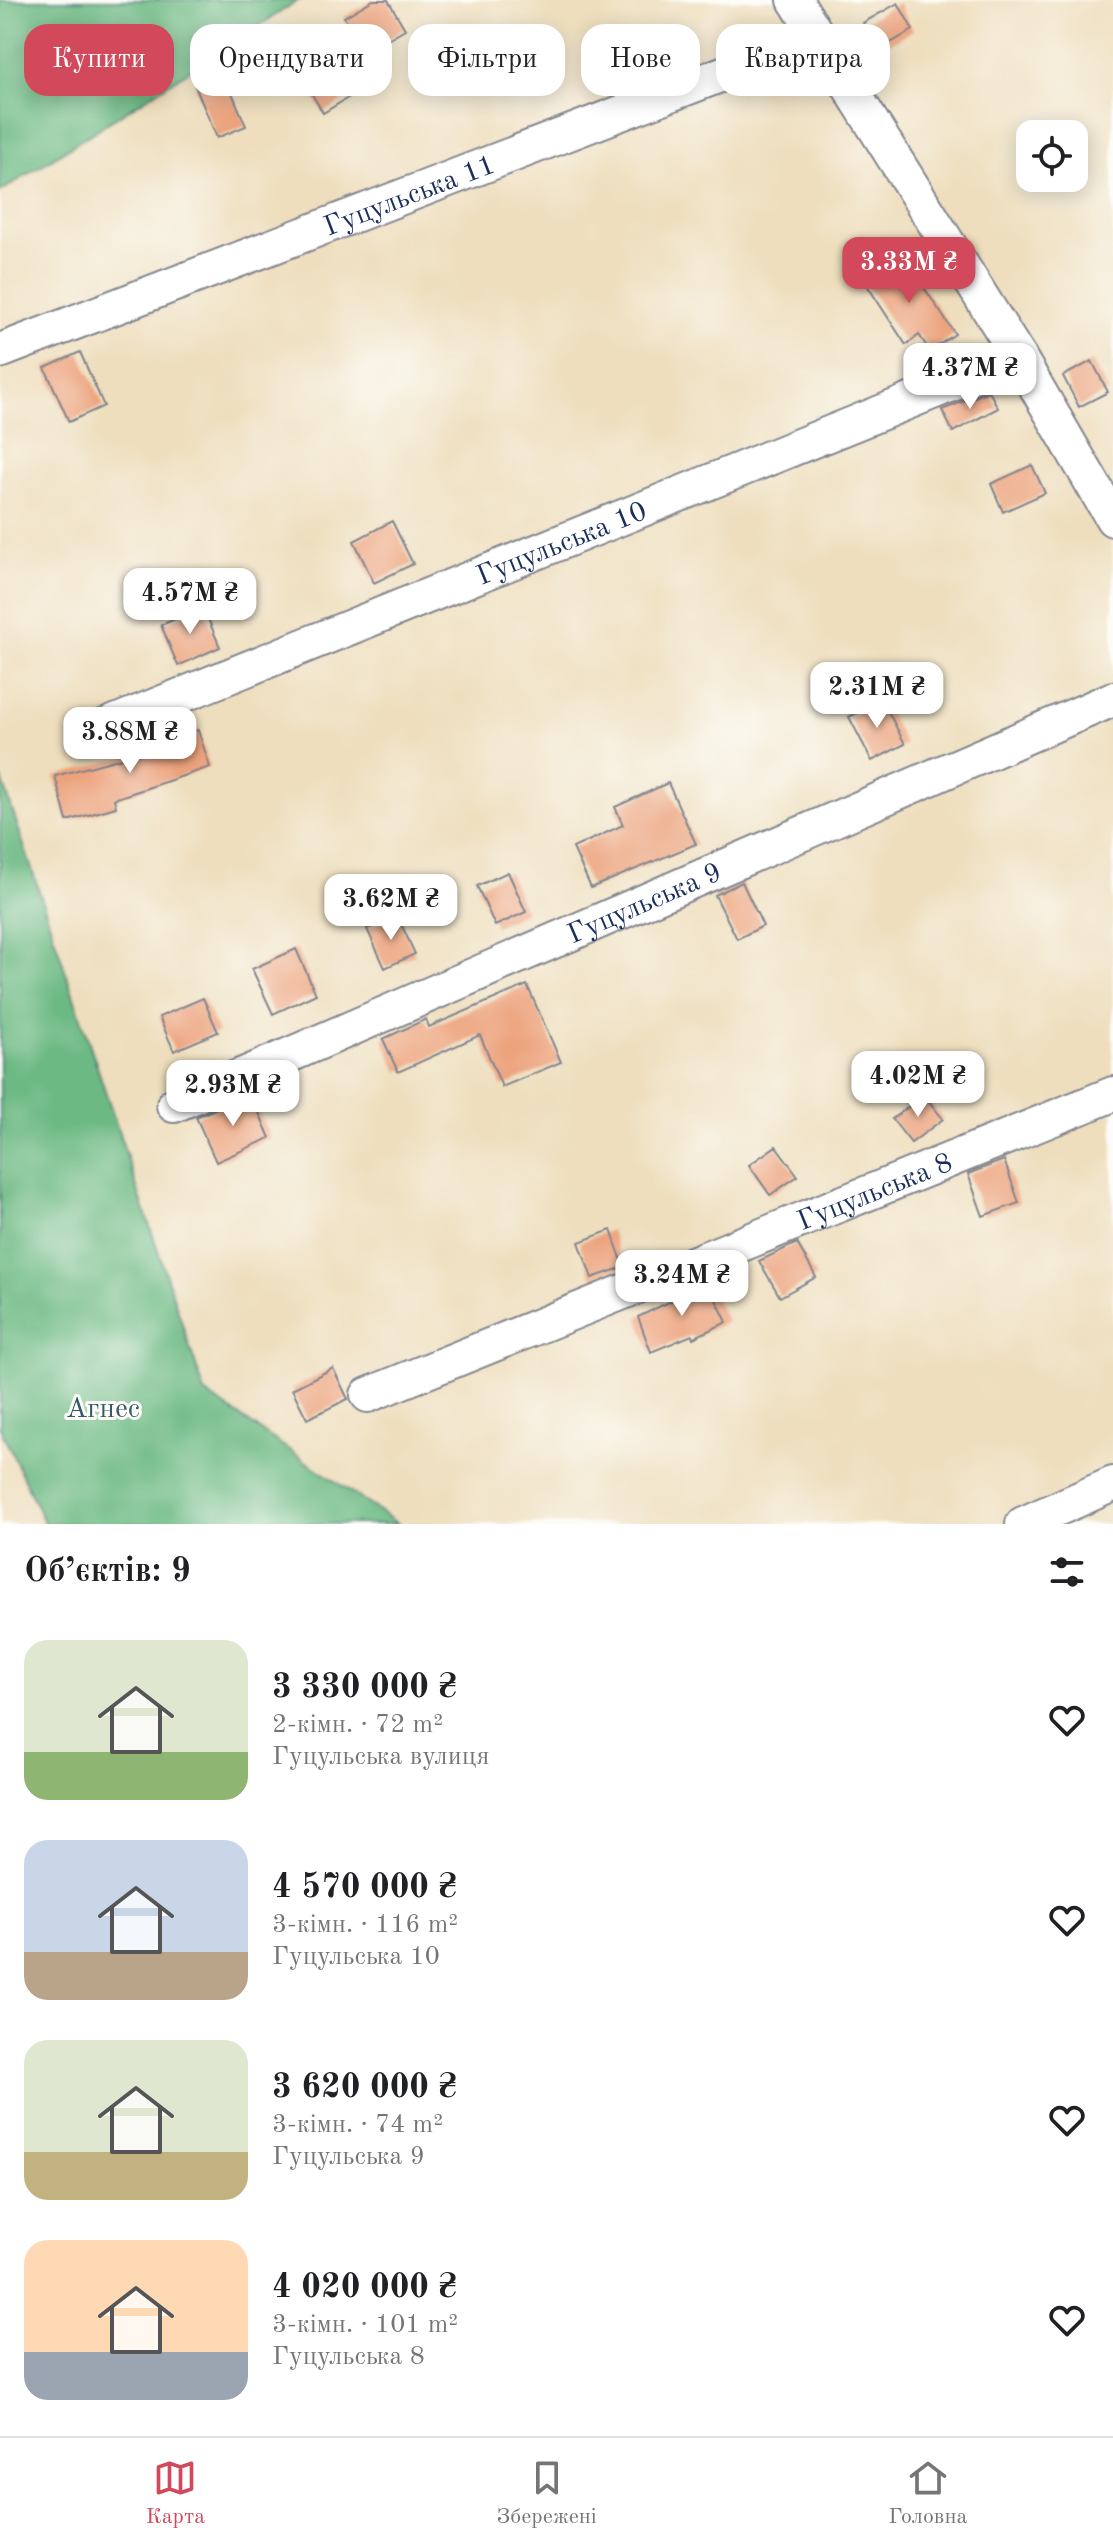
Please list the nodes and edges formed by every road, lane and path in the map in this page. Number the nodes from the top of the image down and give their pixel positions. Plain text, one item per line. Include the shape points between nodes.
1 (795, 0) edge
2 (811, 24) edge
3 (716, 76) edge
4 (856, 96) edge
5 (0, 351) edge
6 (1019, 357) junction
7 (1113, 519) edge
8 (1113, 699) edge
9 (103, 727) dead end
10 (1113, 1094) edge
11 (174, 1105) dead end
12 (368, 1395) dead end
13 (1113, 1484) edge
14 (1023, 1524) edge

1 - 2 street
3 - 5 street, Гуцульська 11
4 - 6 street
6 - 7 street
6 - 9 street, Гуцульська 10
8 - 11 street, Гуцульська 9
10 - 12 street, Гуцульська 8
13 - 14 street

